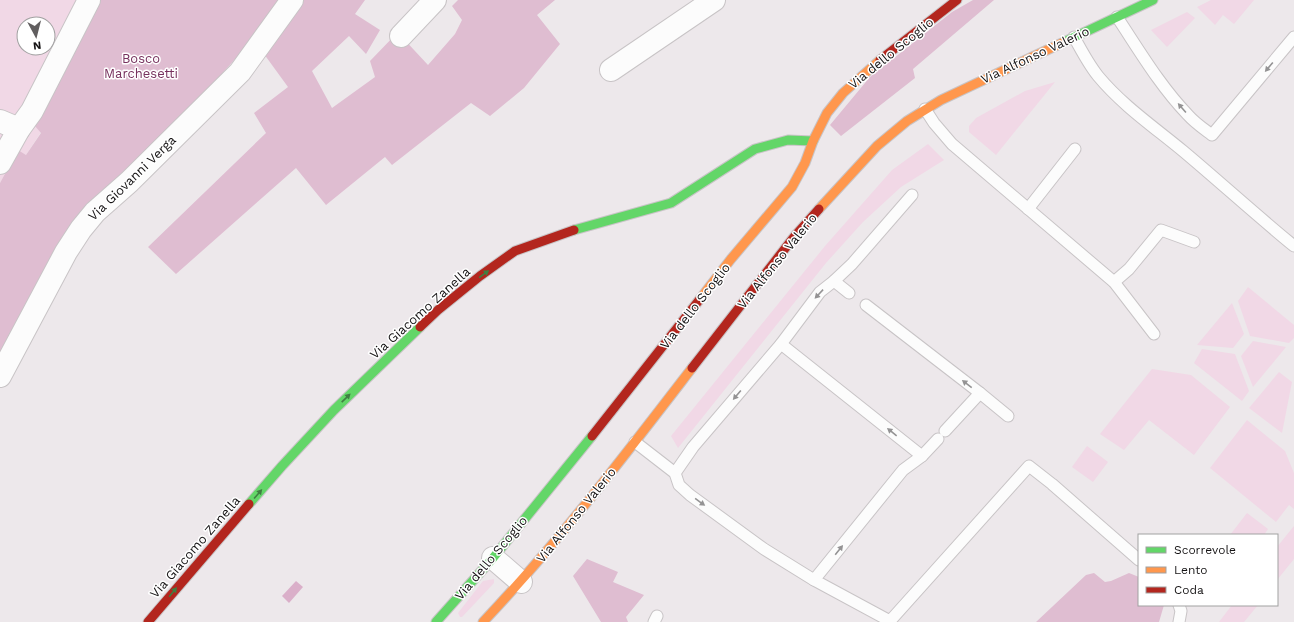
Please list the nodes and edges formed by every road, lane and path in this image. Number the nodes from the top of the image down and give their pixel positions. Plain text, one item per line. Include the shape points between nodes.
1 (89, 0) edge
2 (292, 0) edge
3 (435, 0) edge
4 (714, 0) edge
5 (957, 0) edge
6 (1153, 0) edge
7 (1117, 17) junction
8 (401, 36) dead end
9 (1074, 37) junction
10 (1294, 37) edge
11 (611, 70) dead end
12 (926, 109) junction
13 (10, 125) edge
14 (813, 141) junction
15 (1076, 150) dead end
16 (0, 163) edge
17 (912, 195) dead end
18 (1028, 209) junction
19 (1194, 242) dead end
20 (1294, 246) edge
21 (834, 281) junction
22 (1114, 282) junction
23 (849, 293) dead end
24 (866, 306) dead end
25 (1154, 334) dead end
26 (781, 344) junction
27 (0, 376) edge
28 (980, 393) junction
29 (1008, 416) dead end
30 (636, 442) junction
31 (922, 456) junction
32 (675, 473) junction
33 (493, 558) junction
34 (1138, 559) edge
35 (814, 580) junction
36 (521, 582) junction
37 (1179, 606) edge
38 (438, 621) edge
39 (148, 622) edge
40 (483, 622) edge
41 (1179, 622) edge

1 - 13 street via 32,111
2 - 27 street, Via Giovanni Verga via 240,72 80,229
3 - 8 street
4 - 11 street
5 - 14 street, Via dello Scoglio via 889,52 843,93 827,113
6 - 7 street, Via Alfonso Valerio
7 - 9 street, Via Alfonso Valerio
10 -> 7 lane via 1212,135 1189,117 1176,102
9 - 12 street, Via Alfonso Valerio
9 - 20 lane via 1097,75 1114,93
12 - 18 lane via 952,144
12 - 30 street, Via Alfonso Valerio via 877,146 794,237
13 - 16 street
14 - 33 street, Via dello Scoglio via 792,187 731,258 656,356
39 -> 14 street, Via Giacomo Zanella via 282,466 334,410 438,310 486,272 522,248 579,228 671,203 755,149 788,140
15 - 18 lane
17 - 21 lane
18 - 22 lane
19 - 22 lane via 1161,230 1129,269
21 - 23 lane
21 -> 26 lane via 820,292
22 - 25 lane
28 -> 24 lane
31 -> 26 lane
26 -> 32 lane via 693,447
28 - 29 lane
28 - 31 lane
30 - 32 lane
30 - 36 street, Via Alfonso Valerio
35 -> 31 lane via 903,470
32 -> 35 lane via 679,485 690,495 764,549
33 - 36 street
33 - 38 street, Via dello Scoglio
34 - 35 lane via 1029,466 890,621
36 - 40 street, Via Alfonso Valerio
37 - 41 lane

